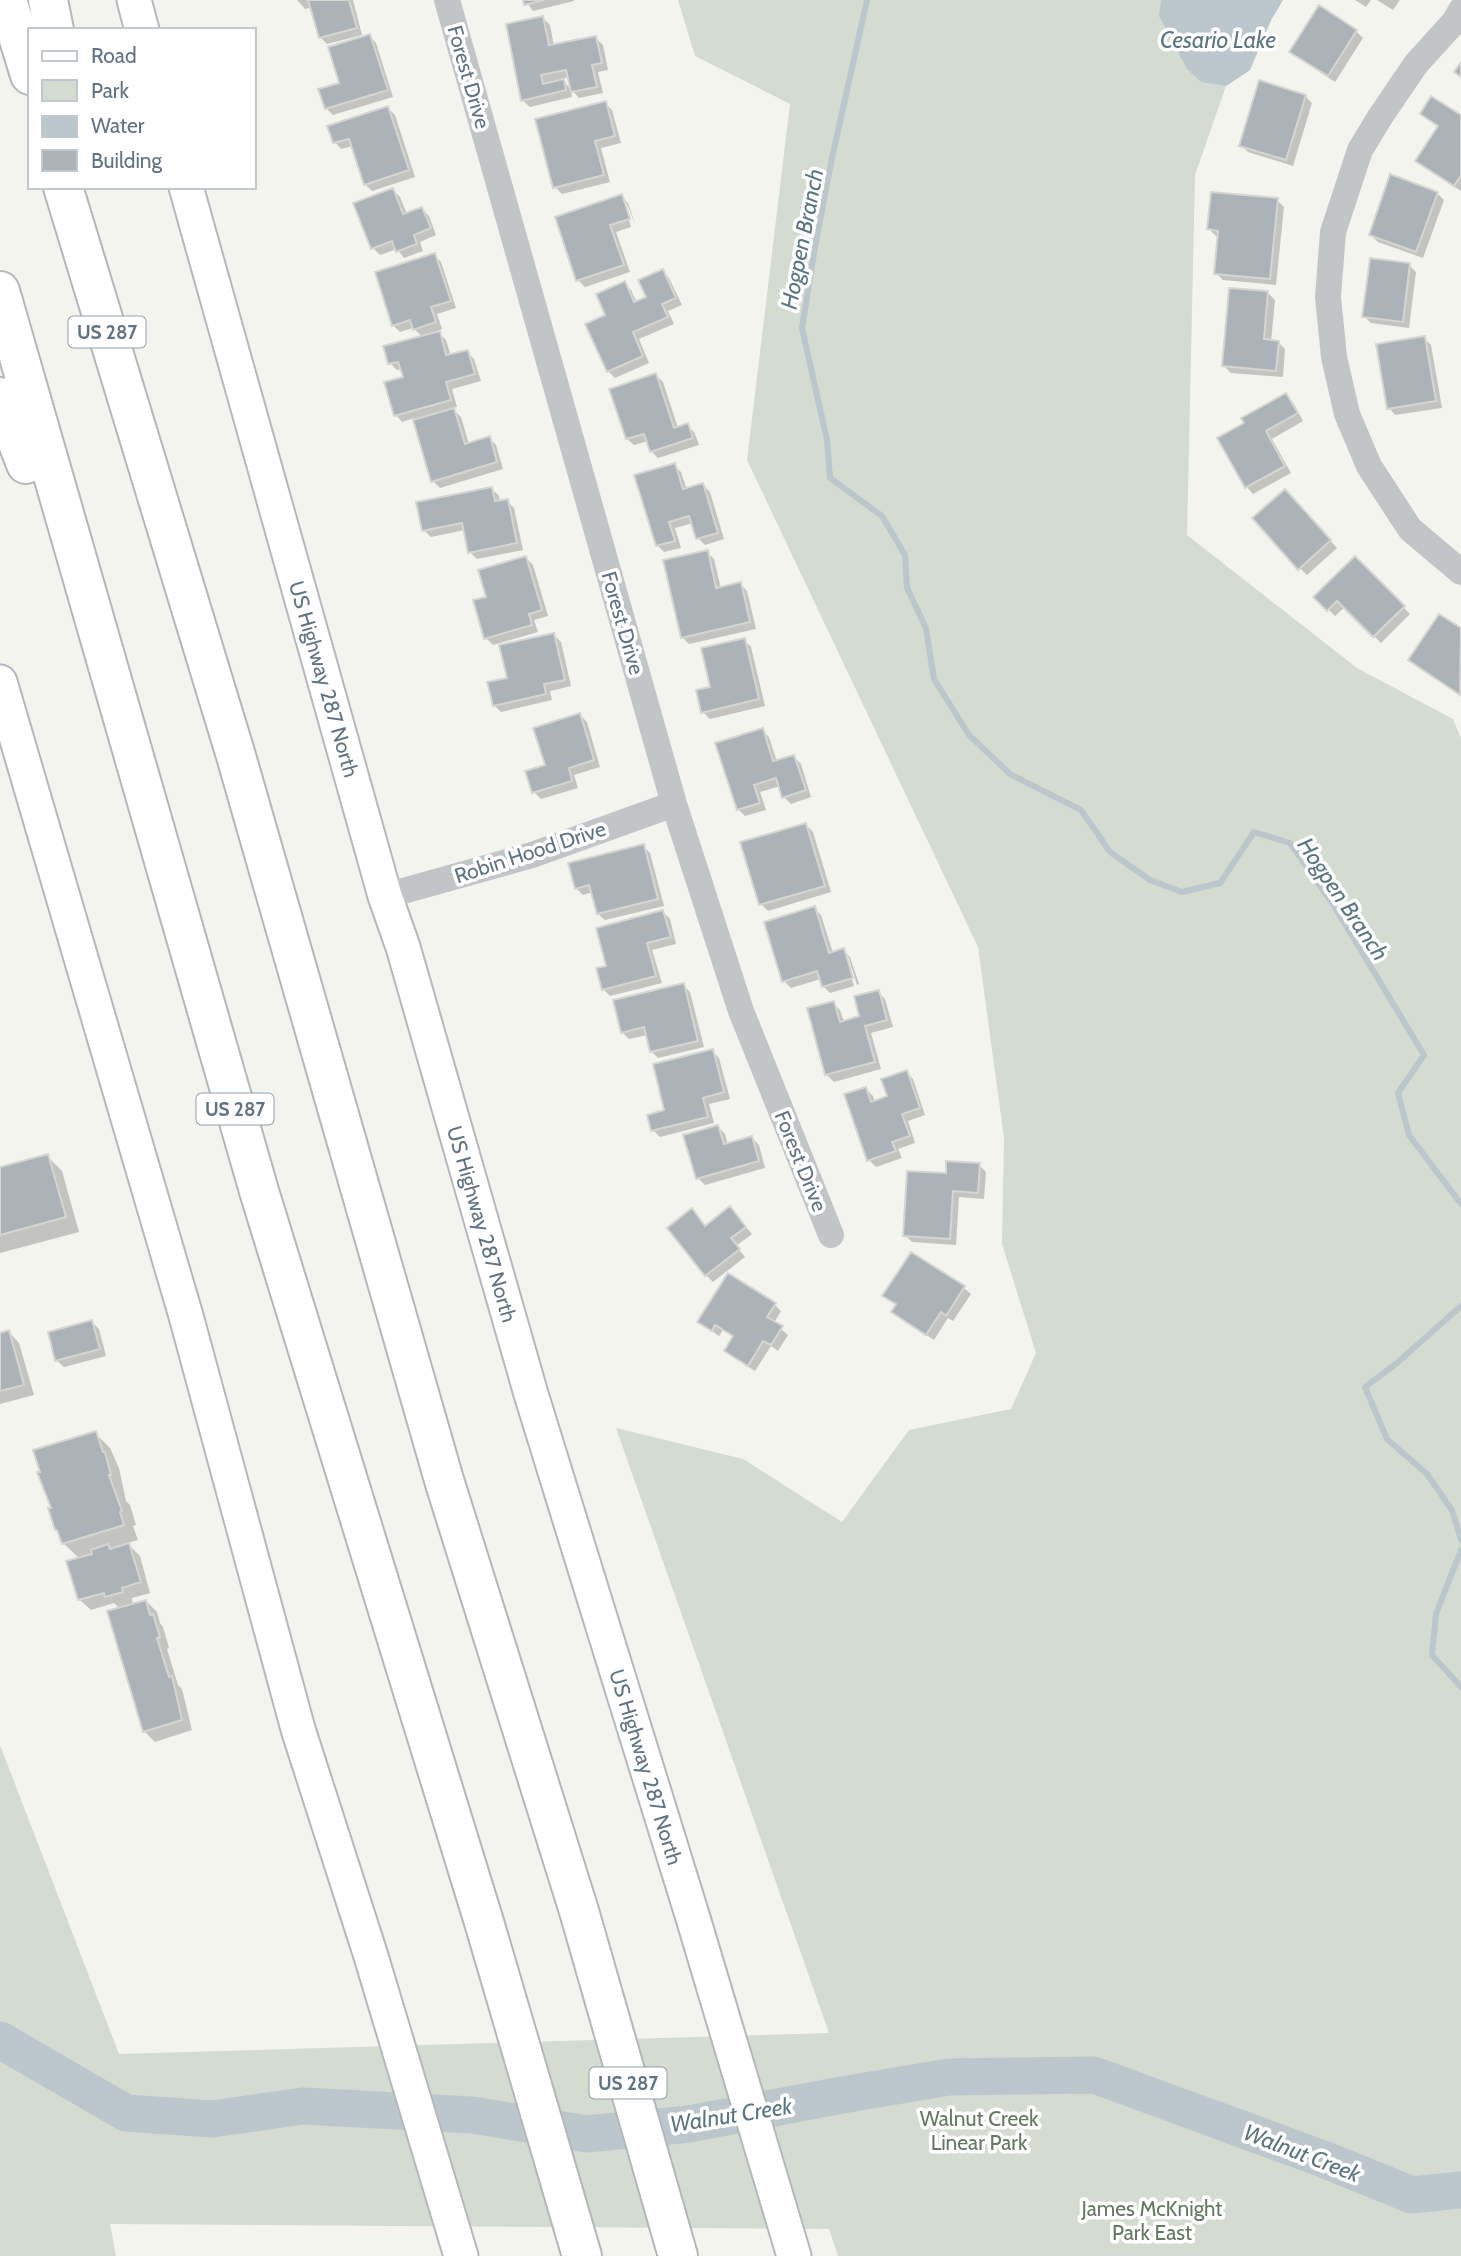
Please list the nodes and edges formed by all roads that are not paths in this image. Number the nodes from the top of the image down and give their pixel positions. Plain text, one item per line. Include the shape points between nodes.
1 (7, 0) edge
2 (48, 0) edge
3 (134, 0) edge
4 (447, 0) edge
5 (1461, 10) edge
6 (54, 28) edge
7 (141, 28) edge
8 (28, 68) edge
9 (64, 189) edge
10 (90, 189) edge
11 (187, 189) edge
12 (0, 291) edge
13 (0, 397) edge
14 (150, 476) junction
15 (66, 525) junction
16 (1461, 572) edge
17 (0, 682) edge
18 (674, 804) junction
19 (385, 897) junction
20 (831, 1236) dead end
21 (791, 2243) edge
22 (461, 2256) edge
23 (582, 2256) edge
24 (678, 2256) edge

1 - 8 highway
2 - 6 highway
3 - 7 main road
4 - 18 street, Forest Drive
5 - 16 street via 1416,64 1360,150 1333,232 1328,297 1334,357 1347,414 1369,466 1410,529
9 - 14 highway, US 287
10 - 14 highway via 153,414 156,449
11 - 19 main road, US Highway 287 North
12 - 15 highway, US 287
13 - 15 highway via 37,490
14 - 24 highway, US 287 via 236,755 444,1480 579,1911
15 - 23 highway, US 287 via 263,1205
17 - 22 main road via 186,1316 298,1730
18 - 19 street, Robin Hood Drive via 532,855
18 - 20 street, Forest Drive via 741,1011
19 - 21 main road, US Highway 287 North via 531,1394

